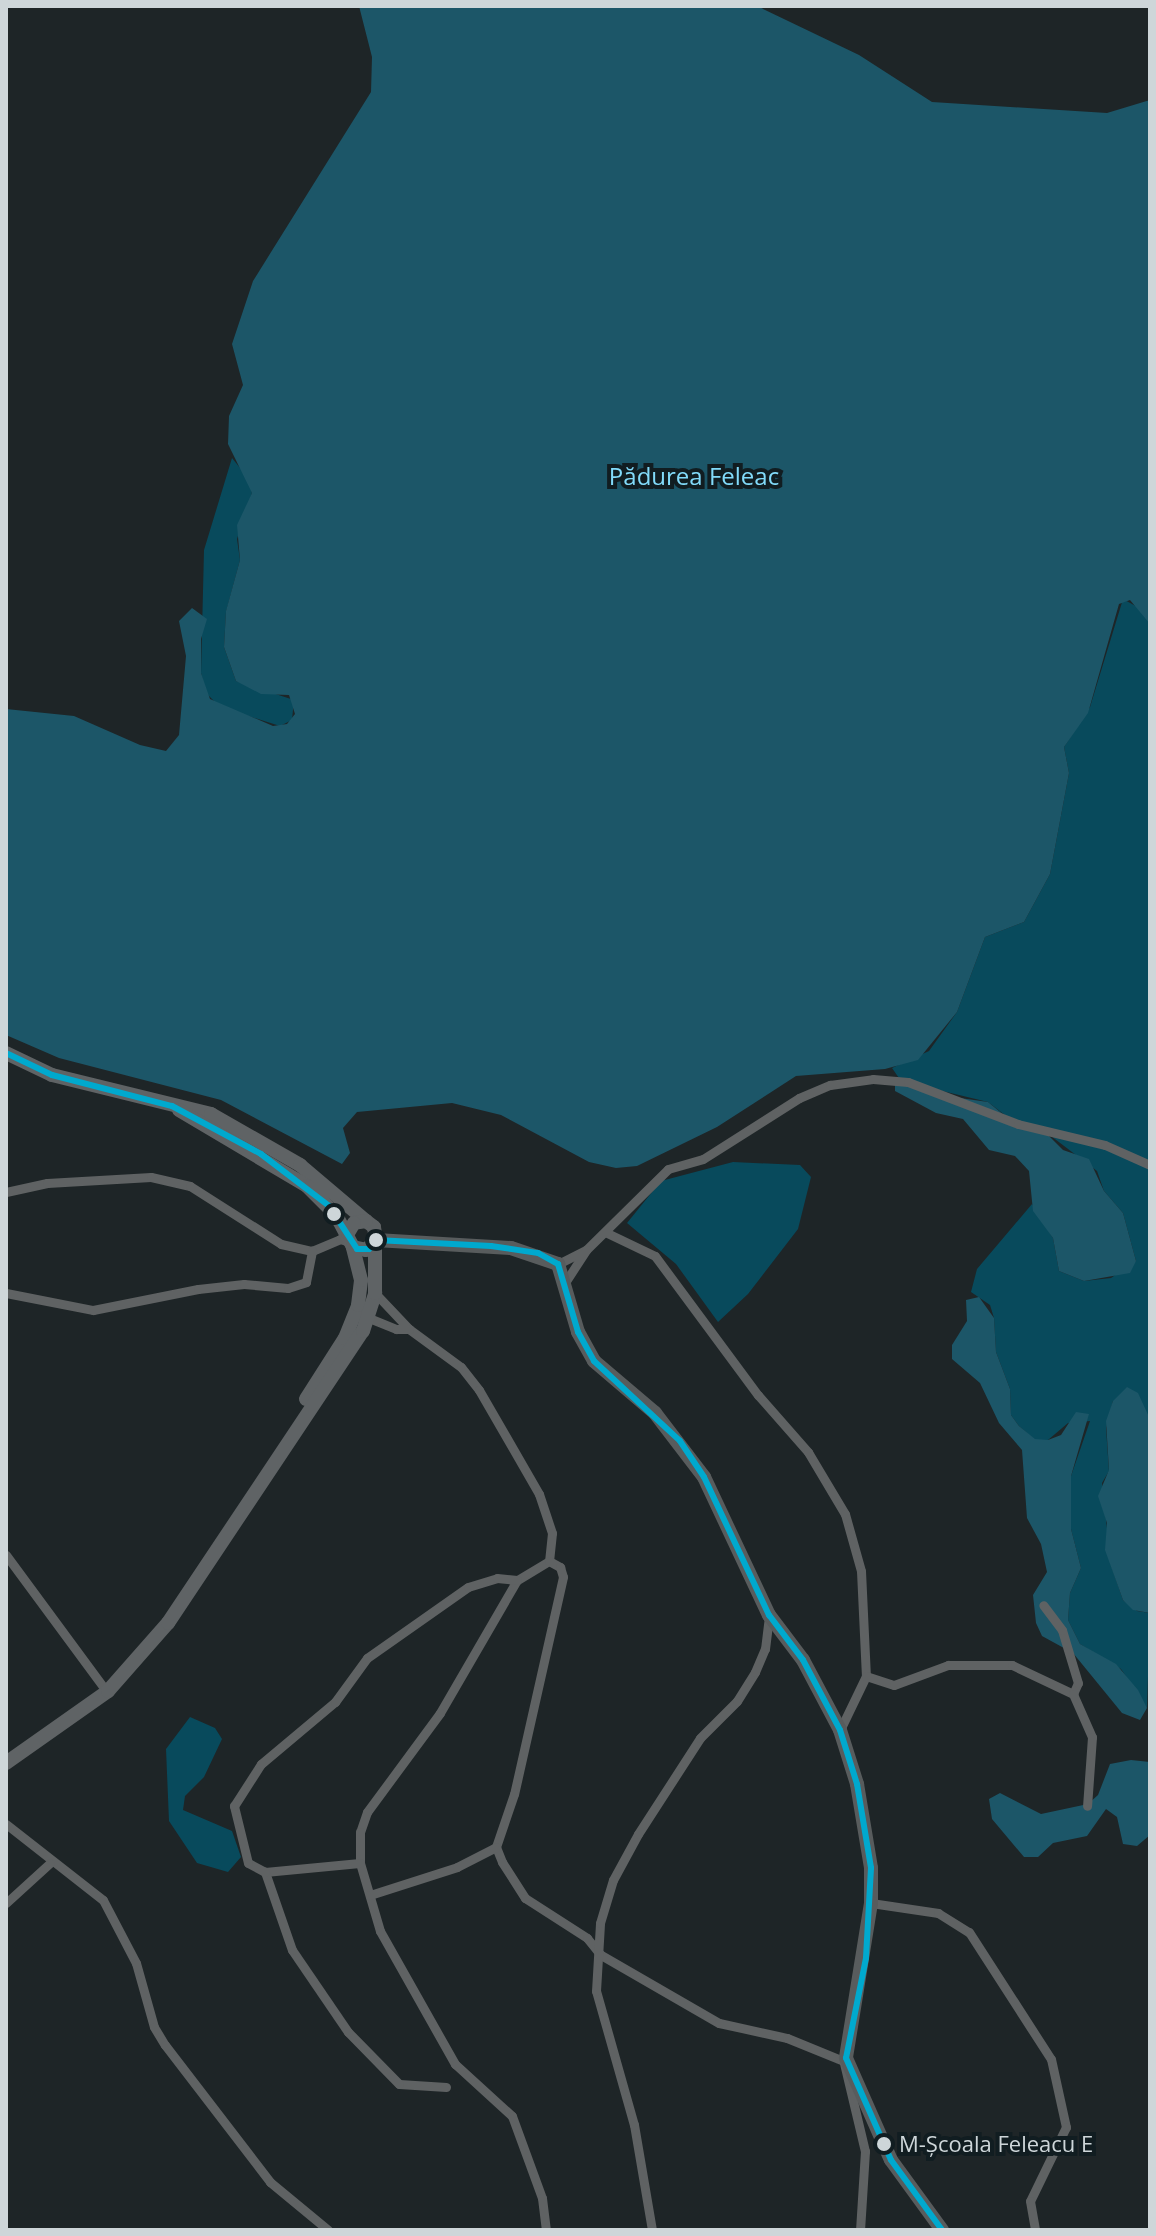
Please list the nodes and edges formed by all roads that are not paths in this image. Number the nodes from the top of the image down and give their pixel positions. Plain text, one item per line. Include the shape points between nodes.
1 (6, 1053) edge
2 (172, 1106) junction
3 (1150, 1165) edge
4 (6, 1192) edge
5 (366, 1221) junction
6 (605, 1232) junction
7 (350, 1241) junction
8 (376, 1241) junction
9 (586, 1250) junction
10 (312, 1251) junction
11 (558, 1264) junction
12 (566, 1281) junction
13 (6, 1293) edge
14 (375, 1293) junction
15 (358, 1305) junction
16 (368, 1320) junction
17 (409, 1329) junction
18 (6, 1555) edge
19 (549, 1561) junction
20 (517, 1580) junction
21 (1043, 1605) dead end
22 (769, 1615) junction
23 (866, 1676) junction
24 (102, 1685) junction
25 (1073, 1694) junction
26 (840, 1730) junction
27 (6, 1754) edge
28 (6, 1763) edge
29 (1087, 1806) dead end
30 (6, 1824) edge
31 (496, 1847) junction
32 (50, 1863) junction
33 (360, 1863) junction
34 (265, 1872) junction
35 (370, 1895) junction
36 (6, 1903) edge
37 (871, 1903) junction
38 (601, 1955) junction
39 (844, 2059) junction
40 (446, 2087) dead end
41 (328, 2230) edge
42 (546, 2230) edge
43 (652, 2230) edge
44 (860, 2230) edge
45 (942, 2230) edge
46 (1035, 2230) edge

1 - 2 main road via 52,1075
2 - 5 main road via 211,1114 282,1153
2 - 7 main road via 294,1176 329,1206
3 - 6 street via 1105,1145 1018,1124 908,1082 873,1079 830,1085 799,1098 703,1159 668,1169
4 - 10 street via 47,1183 151,1177 190,1186 281,1244
5 - 7 main road via 354,1223
5 - 8 main road via 374,1227
6 - 9 street
6 - 23 street via 655,1256 808,1452 845,1514 861,1571
7 - 8 main road via 366,1250
7 - 10 street via 340,1239
7 - 15 main road via 361,1280
8 - 11 street via 511,1248
8 - 14 main road
9 - 11 street
9 - 12 street
10 - 13 street via 306,1282 288,1288 198,1289 93,1310
11 - 12 street
12 - 22 street via 578,1332 594,1361 680,1441 704,1477
14 - 16 main road
14 - 17 street
15 - 16 street
15 - 24 main road via 336,1353 171,1605
16 - 17 street
16 - 28 main road via 148,1650 88,1708
17 - 19 street via 461,1367 479,1390 539,1494 552,1533
18 - 24 street
19 - 20 street
19 - 31 street via 560,1567 563,1577 514,1794
20 - 33 street via 440,1713 367,1812 360,1832
20 - 34 street via 497,1578 443,1600 367,1658 335,1702 261,1764 234,1806 248,1863
21 - 25 street via 1062,1630 1078,1683
22 - 26 street via 803,1660
22 - 38 street via 765,1649 755,1672 737,1701 700,1738 613,1880 600,1923
23 - 25 street via 894,1685 948,1665 1012,1665
23 - 26 street
24 - 27 main road
25 - 29 street via 1092,1737
26 - 37 street via 857,1784 871,1868
30 - 32 street
31 - 35 street via 457,1867
31 - 38 street via 525,1898 587,1938
32 - 36 street
32 - 41 street via 92,1890 113,1913 165,2045 270,2182
33 - 34 street
33 - 35 street
34 - 40 street via 292,1950 348,2032 399,2084
35 - 42 street via 390,1952 455,2064 512,2116 542,2198
37 - 39 street
37 - 46 street via 938,1913 969,1932 1051,2059 1066,2127 1030,2201
38 - 39 street via 719,2023 787,2038
38 - 43 street via 596,1991 634,2125
39 - 44 street via 865,2151
39 - 45 street via 891,2160

